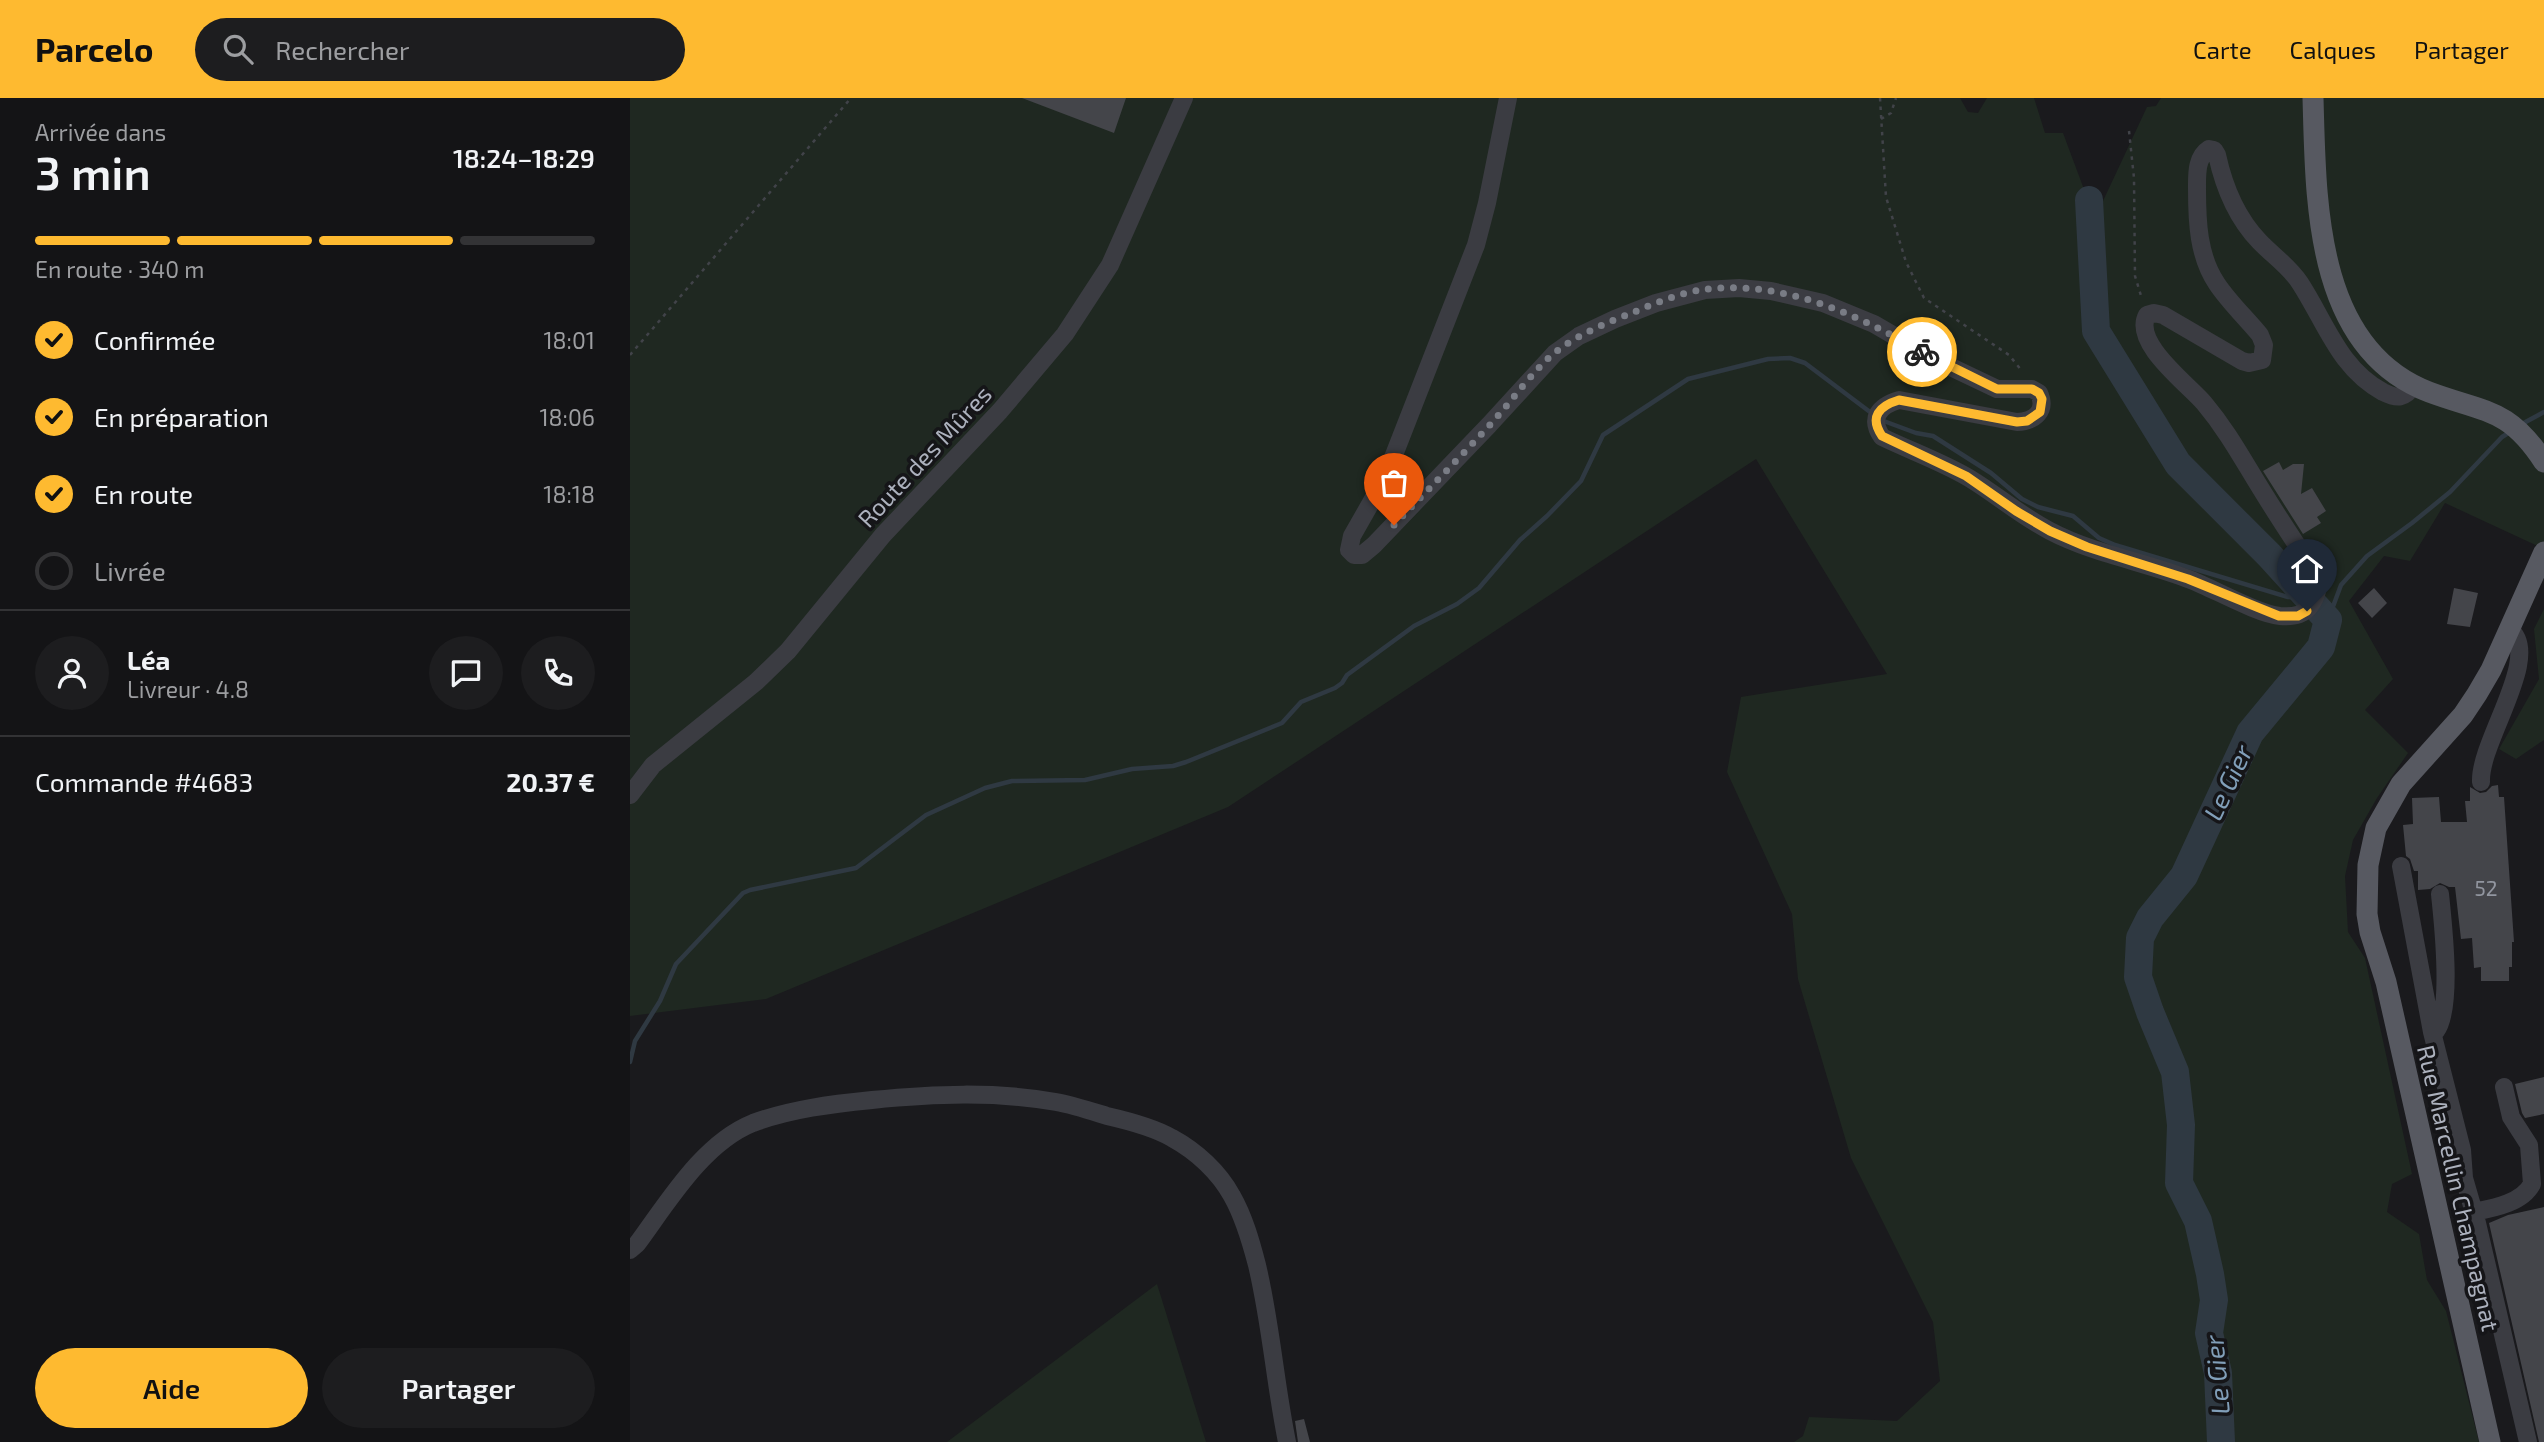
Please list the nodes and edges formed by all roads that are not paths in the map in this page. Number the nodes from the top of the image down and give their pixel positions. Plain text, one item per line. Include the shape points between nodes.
1 (1184, 98) edge
2 (1508, 98) edge
3 (2313, 98) edge
4 (2414, 385) junction
5 (2544, 462) edge
6 (2544, 552) edge
7 (2509, 629) junction
8 (2481, 782) dead end
9 (630, 795) edge
10 (2401, 866) dead end
11 (2440, 894) dead end
12 (2432, 1032) junction
13 (2504, 1087) dead end
14 (2465, 1184) junction
15 (2536, 1190) edge
16 (2433, 1192) junction
17 (2474, 1212) junction
18 (630, 1250) edge
19 (1287, 1442) edge
20 (2490, 1442) edge
21 (2528, 1442) edge

1 - 9 street, Route des Mûres via 1110,265 1065,334 883,535 788,651 653,765
2 - 4 street via 1476,245 1385,478 1352,536 1349,550 1354,555 1362,555 1374,545 1555,352 1615,319 1656,303 1705,290 1739,288 1823,303 1874,324 1997,389 2039,393 2040,412 2027,421 1899,400 1880,410 1876,428 1882,436 1966,476 2050,531 2279,616 2298,616 2312,604 2319,581 2315,573 2238,446 2158,355 2143,328 2147,315 2163,314 2242,361 2262,360 2260,335 2216,284 2199,238 2197,173 2209,149 2214,150 2228,195 2241,217 2293,273 2359,377 2394,397 2403,397
3 - 4 main road via 2322,237 2340,299 2360,336 2382,362
4 - 5 main road via 2490,411 2514,425
6 - 7 main road, Rue Marcellin Champagnat
7 - 8 street via 2523,642 2526,667 2483,762
7 - 16 main road, Rue Marcellin Champagnat via 2463,715 2401,784 2376,828 2368,865 2367,914
10 - 12 street
11 - 12 street via 2444,1009 2441,1023
12 - 14 street via 2459,1135
13 - 15 street via 2511,1117 2529,1146
14 - 16 street
14 - 17 street
15 - 17 street
16 - 20 main road, Rue Marcellin Champagnat
17 - 21 street
18 - 19 street via 687,1177 725,1140 752,1124 822,1105 933,1094 991,1095 1056,1102 1128,1121 1172,1137 1205,1161 1232,1195 1250,1237 1267,1305

